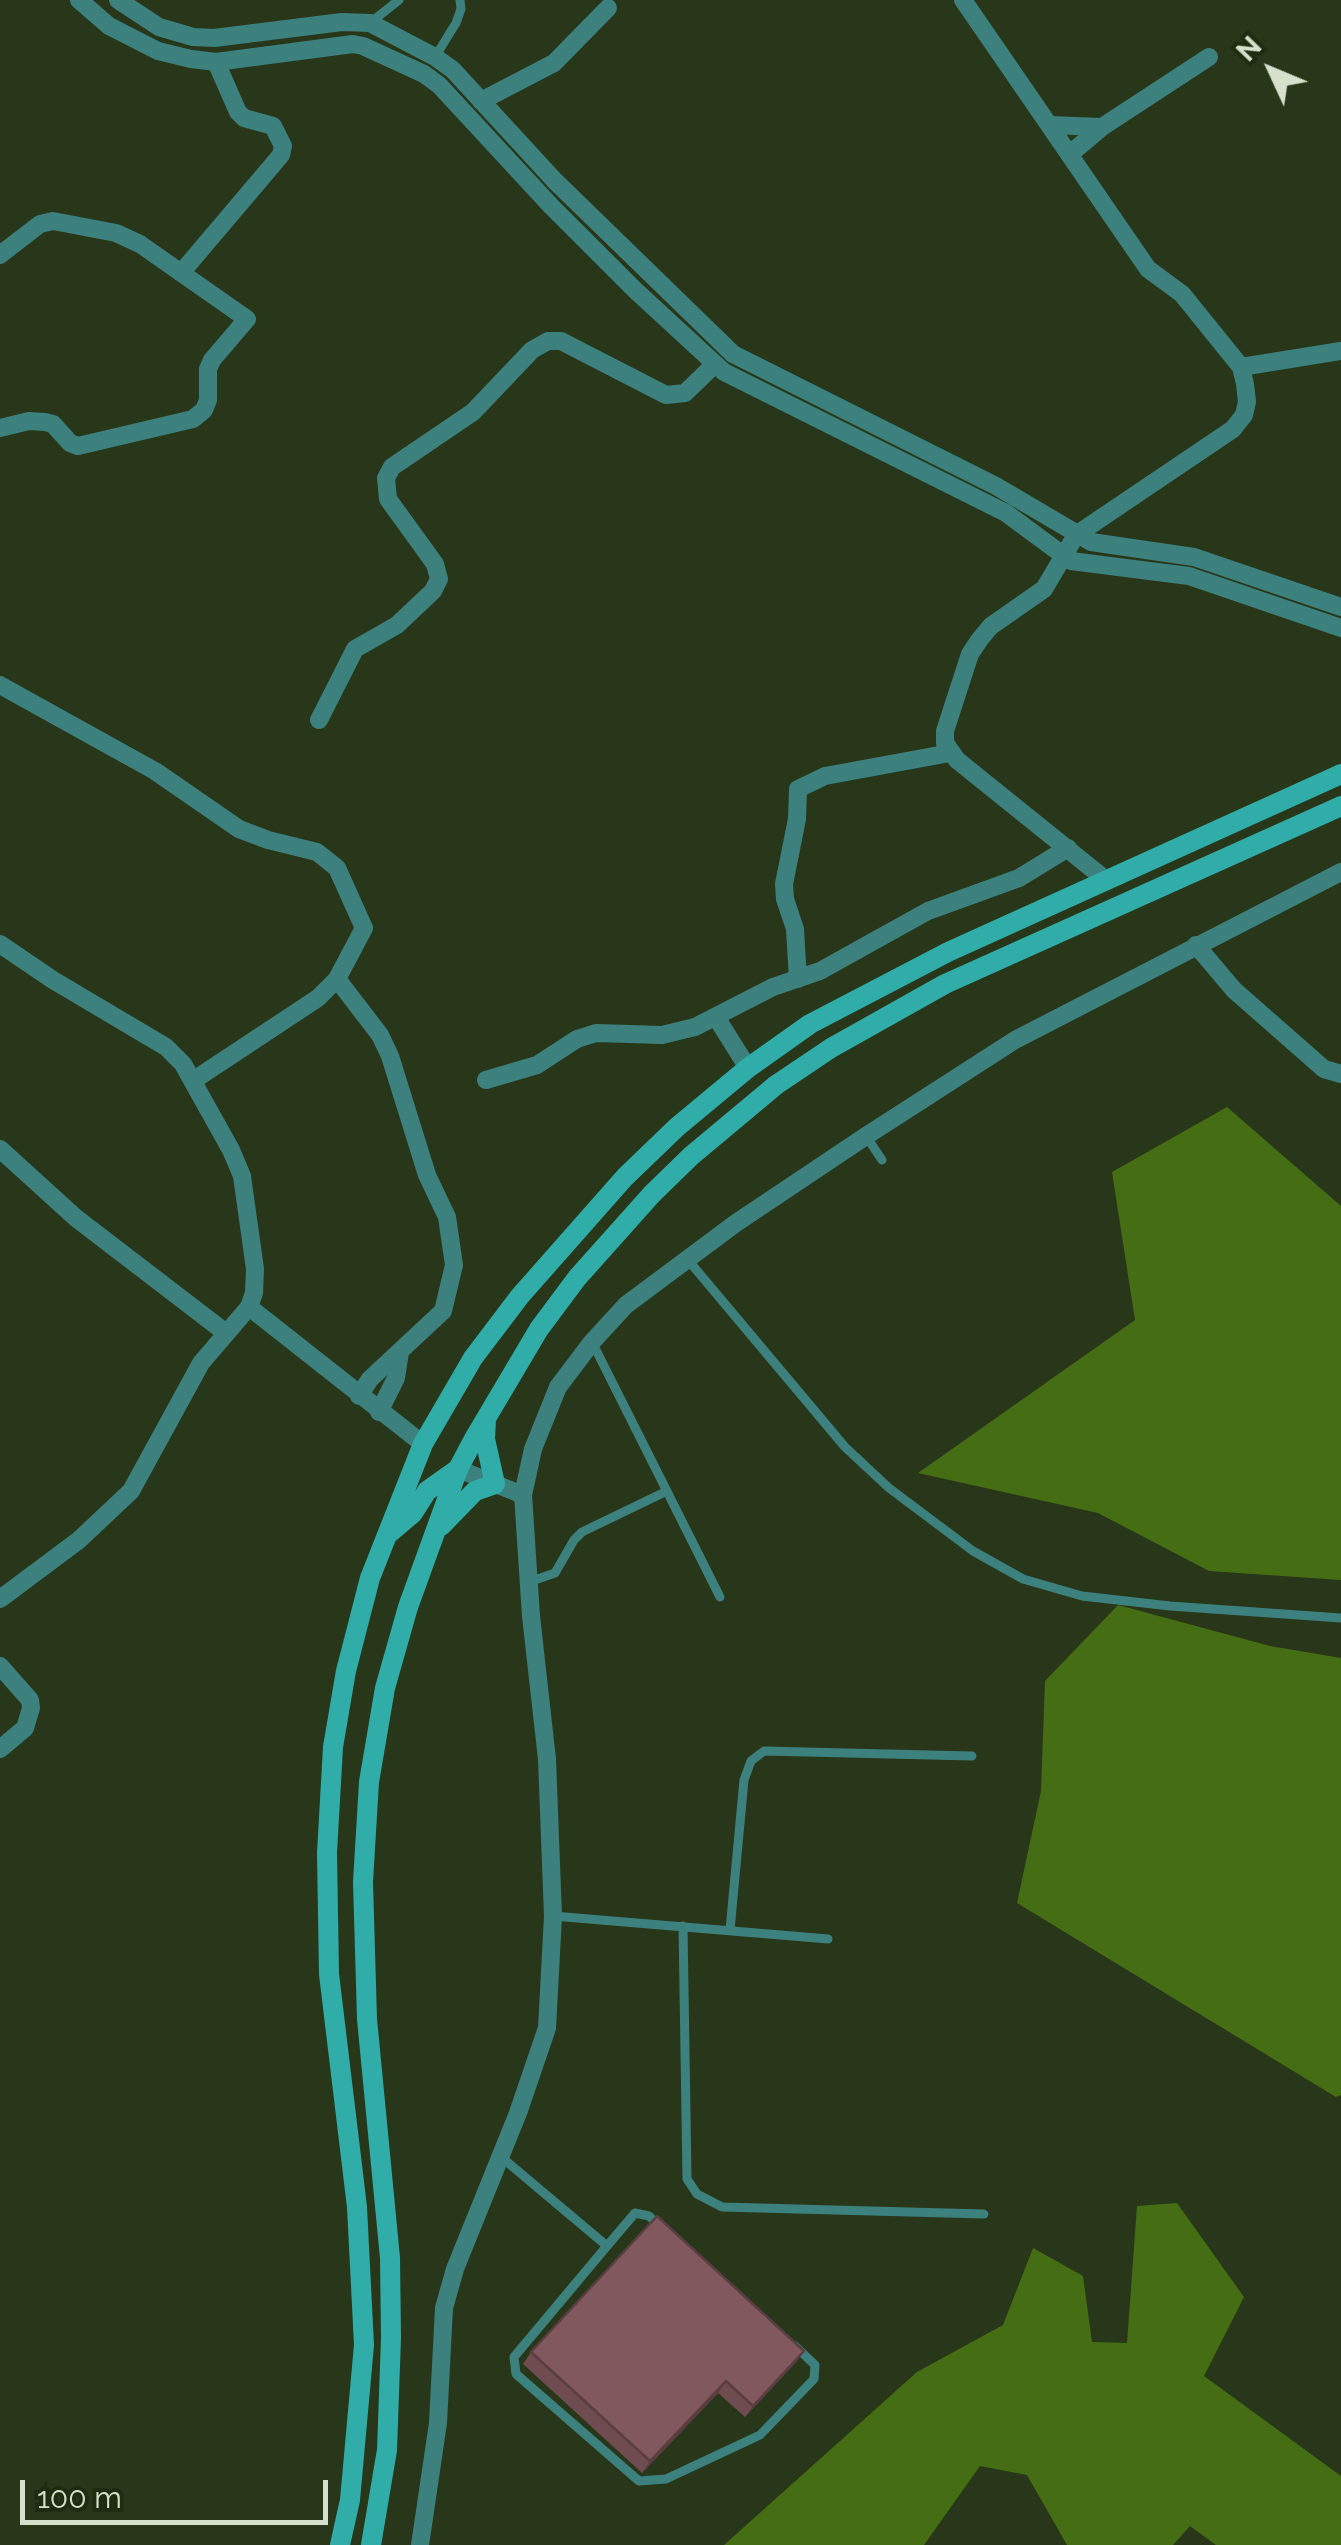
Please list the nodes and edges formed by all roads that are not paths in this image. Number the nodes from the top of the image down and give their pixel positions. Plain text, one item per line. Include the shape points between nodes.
1 (78, 0) edge
2 (118, 0) edge
3 (340, 0) edge
4 (399, 0) edge
5 (460, 0) edge
6 (963, 0) edge
7 (608, 8) dead end
8 (342, 22) junction
9 (370, 23) junction
10 (435, 57) junction
11 (1209, 57) dead end
12 (216, 62) junction
13 (481, 101) junction
14 (1049, 124) junction
15 (1102, 127) junction
16 (1070, 154) junction
17 (0, 255) edge
18 (182, 274) junction
19 (1341, 351) edge
20 (714, 365) junction
21 (1241, 367) junction
22 (0, 428) edge
23 (1076, 536) junction
24 (1062, 556) junction
25 (1341, 607) edge
26 (1341, 628) edge
27 (0, 685) edge
28 (319, 720) dead end
29 (950, 753) junction
30 (1341, 774) edge
31 (1341, 806) edge
32 (1068, 848) junction
33 (1341, 872) edge
34 (1106, 880) junction
35 (0, 944) edge
36 (1196, 945) junction
37 (338, 979) junction
38 (798, 979) junction
39 (716, 1017) junction
40 (748, 1068) junction
41 (1341, 1074) edge
42 (194, 1080) junction
43 (486, 1080) dead end
44 (866, 1136) junction
45 (0, 1149) edge
46 (882, 1160) dead end
47 (688, 1260) junction
48 (249, 1307) junction
49 (226, 1333) junction
50 (592, 1342) junction
51 (400, 1352) junction
52 (359, 1396) junction
53 (380, 1412) junction
54 (486, 1417) junction
55 (423, 1444) junction
56 (458, 1469) junction
57 (495, 1484) junction
58 (666, 1491) junction
59 (523, 1495) junction
60 (385, 1536) junction
61 (432, 1538) junction
62 (528, 1582) junction
63 (720, 1597) dead end
64 (0, 1599) edge
65 (1341, 1618) edge
66 (0, 1666) edge
67 (0, 1750) edge
68 (972, 1756) dead end
69 (553, 1916) junction
70 (683, 1926) junction
71 (730, 1930) junction
72 (828, 1938) dead end
73 (500, 2156) junction
74 (984, 2214) dead end
75 (663, 2228) edge
76 (607, 2246) junction
77 (788, 2340) edge
78 (340, 2545) edge
79 (371, 2545) edge
80 (420, 2545) edge

1 - 12 street via 109,26 158,51
2 - 8 street via 159,27 193,37
3 - 8 street
4 - 9 lane
5 - 10 lane via 456,23
6 - 14 street
7 - 13 street via 554,64
8 - 9 street
9 - 10 street
10 - 13 street
11 - 15 street
12 - 18 street via 238,112 274,126 283,146
12 - 20 street via 353,44 424,74
13 - 23 street via 733,354 996,486
14 - 15 street
14 - 16 street
15 - 16 street
16 - 21 street via 1148,269 1182,294
17 - 18 street via 52,221 116,234
18 - 22 street via 247,318 208,368 204,410 180,424 85,445 70,443 45,422
19 - 21 street
20 - 24 street via 1006,512
20 - 28 street via 685,394 666,395 561,341 548,341 473,412 392,467 388,498 435,564 439,580 397,624 355,649
21 - 23 street via 1247,402 1233,429
23 - 24 street
23 - 25 street via 1194,556
24 - 26 street via 1190,576
24 - 29 street via 1044,588 991,626 970,654 945,731
27 - 37 street via 138,761 239,829 326,858 364,928
29 - 32 street
29 - 38 street via 825,776 798,789 784,884 796,928
30 - 34 main road
31 - 54 main road via 945,984 776,1086 691,1156 577,1278
32 - 34 street
32 - 38 street via 1019,878 928,911
33 - 36 street
34 - 40 main road via 856,998
35 - 42 street via 166,1047
36 - 41 street via 1234,990 1324,1069
36 - 44 street via 1014,1040
37 - 42 street
37 - 51 street via 390,1056 452,1234 454,1265 443,1310
38 - 39 street
39 - 40 street
39 - 43 street via 662,1034 596,1033 537,1065
40 - 55 main road via 625,1177 520,1296 473,1358
42 - 48 street via 242,1176 255,1270
44 - 46 lane
44 - 47 street
45 - 49 street via 76,1218
47 - 50 street via 626,1305
47 - 65 lane via 844,1446 890,1488 1023,1579 1082,1596
48 - 49 street
48 - 52 street
49 - 64 street via 200,1363 131,1491
50 - 58 lane
50 - 59 street via 558,1386
51 - 52 street
51 - 53 street
52 - 53 street
53 - 55 street
54 - 56 main road
54 - 57 main road
55 - 60 main road
56 - 57 street
56 - 60 main road via 426,1490
56 - 61 main road
57 - 59 street
57 - 61 main road via 474,1491
58 - 62 lane via 582,1532 555,1573
58 - 63 lane
59 - 62 street
60 - 78 main road via 346,1671 327,1853 329,1974 357,2207 364,2345
61 - 79 main road via 385,1688 368,1782 366,2019 390,2258 391,2338 387,2450
62 - 69 street via 548,1759
66 - 67 street via 31,1708 25,1728
68 - 71 lane via 764,1750 744,1780
69 - 70 lane
69 - 73 street via 547,2028
70 - 71 lane
70 - 74 lane via 687,2179 697,2194 722,2207
71 - 72 lane
73 - 76 lane
73 - 80 street via 444,2308 438,2423
75 - 76 lane via 635,2213
76 - 77 lane via 514,2357 516,2374 639,2482 666,2478 760,2435 814,2379 815,2365

